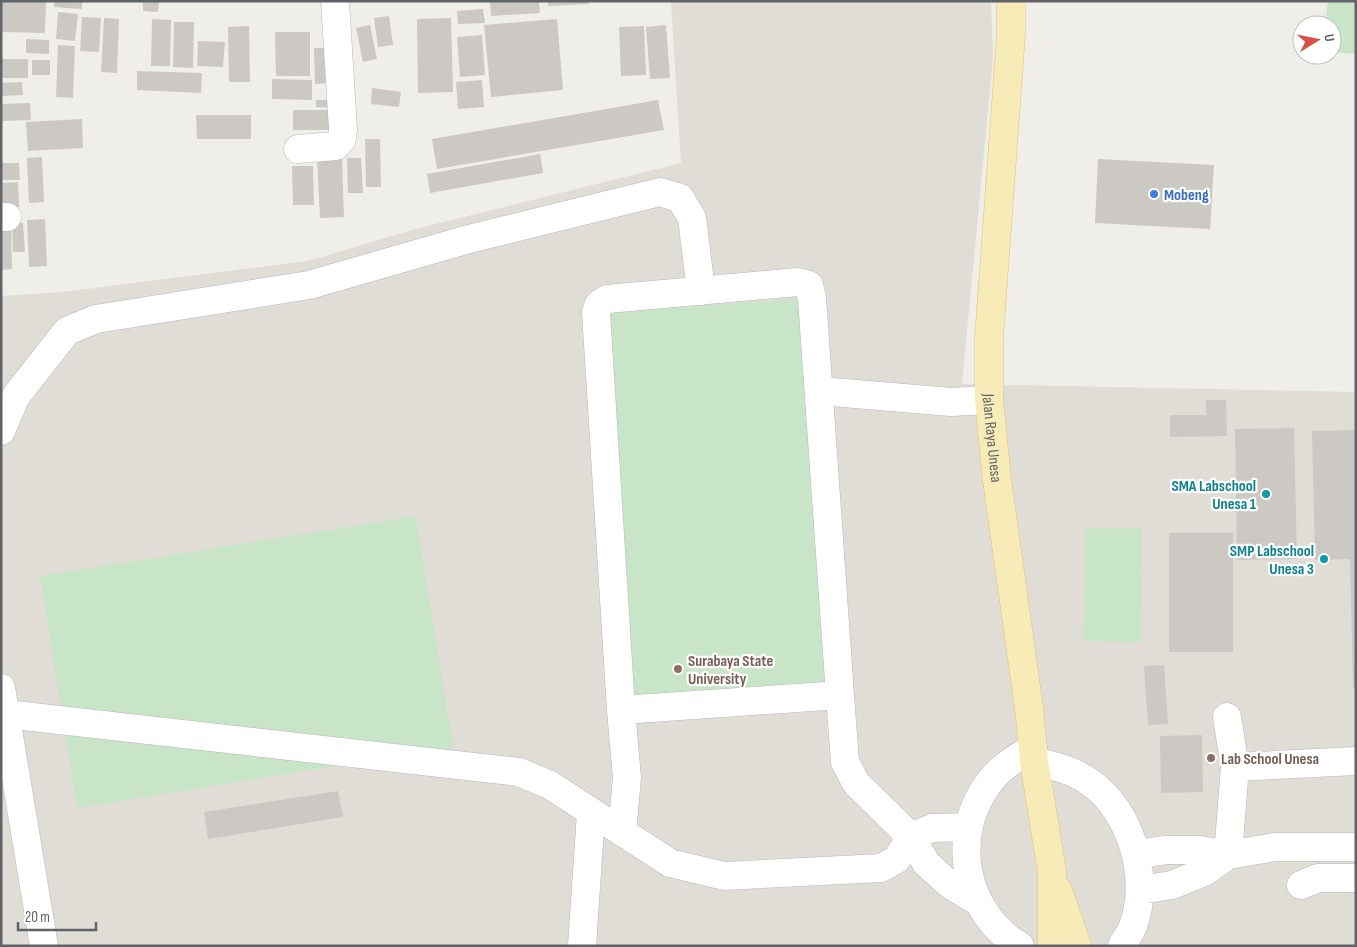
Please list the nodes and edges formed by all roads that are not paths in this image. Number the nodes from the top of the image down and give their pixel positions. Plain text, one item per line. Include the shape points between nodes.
1 (335, 1) edge
2 (1011, 1) edge
3 (298, 149) dead end
4 (702, 291) junction
5 (820, 391) junction
6 (989, 400) junction
7 (1, 431) edge
8 (1, 688) edge
9 (840, 695) junction
10 (621, 710) junction
11 (6, 714) junction
12 (1227, 717) dead end
13 (1034, 755) junction
14 (1356, 761) edge
15 (1234, 767) junction
16 (591, 813) junction
17 (968, 826) junction
18 (622, 832) junction
19 (911, 837) junction
20 (1356, 846) edge
21 (1136, 854) junction
22 (1228, 855) junction
23 (1052, 872) junction
24 (1356, 878) edge
25 (1301, 885) dead end
26 (1140, 890) junction
27 (977, 901) junction
28 (44, 946) edge
29 (582, 946) edge
30 (1020, 946) edge
31 (1052, 946) edge
32 (1078, 946) edge
33 (1122, 946) edge

1 - 3 street via 344,128 342,139 336,146
2 - 6 main road, Jalan Raya Unesa via 1011,45 989,338
4 - 5 street via 798,282 808,285 812,298
4 - 7 street via 692,218 680,198 660,192 469,239 308,285 96,319 67,331 16,396
4 - 10 street via 607,299 599,304 596,312
5 - 6 street via 951,402
5 - 9 street
6 - 13 main road, Jalan Raya Unesa
8 - 11 street
9 - 10 street
9 - 19 street via 845,762 856,783
10 - 18 street via 627,778
11 - 16 street via 519,772 550,785
11 - 28 street
12 - 15 street
13 - 17 street via 1010,761 991,779
13 - 21 street via 1089,781 1111,801 1127,826
13 - 23 main road, Jalan Raya Unesa
14 - 15 street
15 - 22 street
16 - 18 street
16 - 29 street
17 - 19 street via 932,828
17 - 27 street via 965,853 968,878
18 - 19 street via 670,863 724,876 881,868 897,859
19 - 27 street via 926,863 949,884
20 - 22 street via 1275,847
21 - 22 street via 1200,850
21 - 26 street
22 - 26 street via 1204,872 1172,885
23 - 31 main road, Jalan Raya Unesa
23 - 32 main road, Jalan Raya Unesa
24 - 25 street via 1318,878
26 - 33 street via 1133,926
27 - 30 street via 991,922

